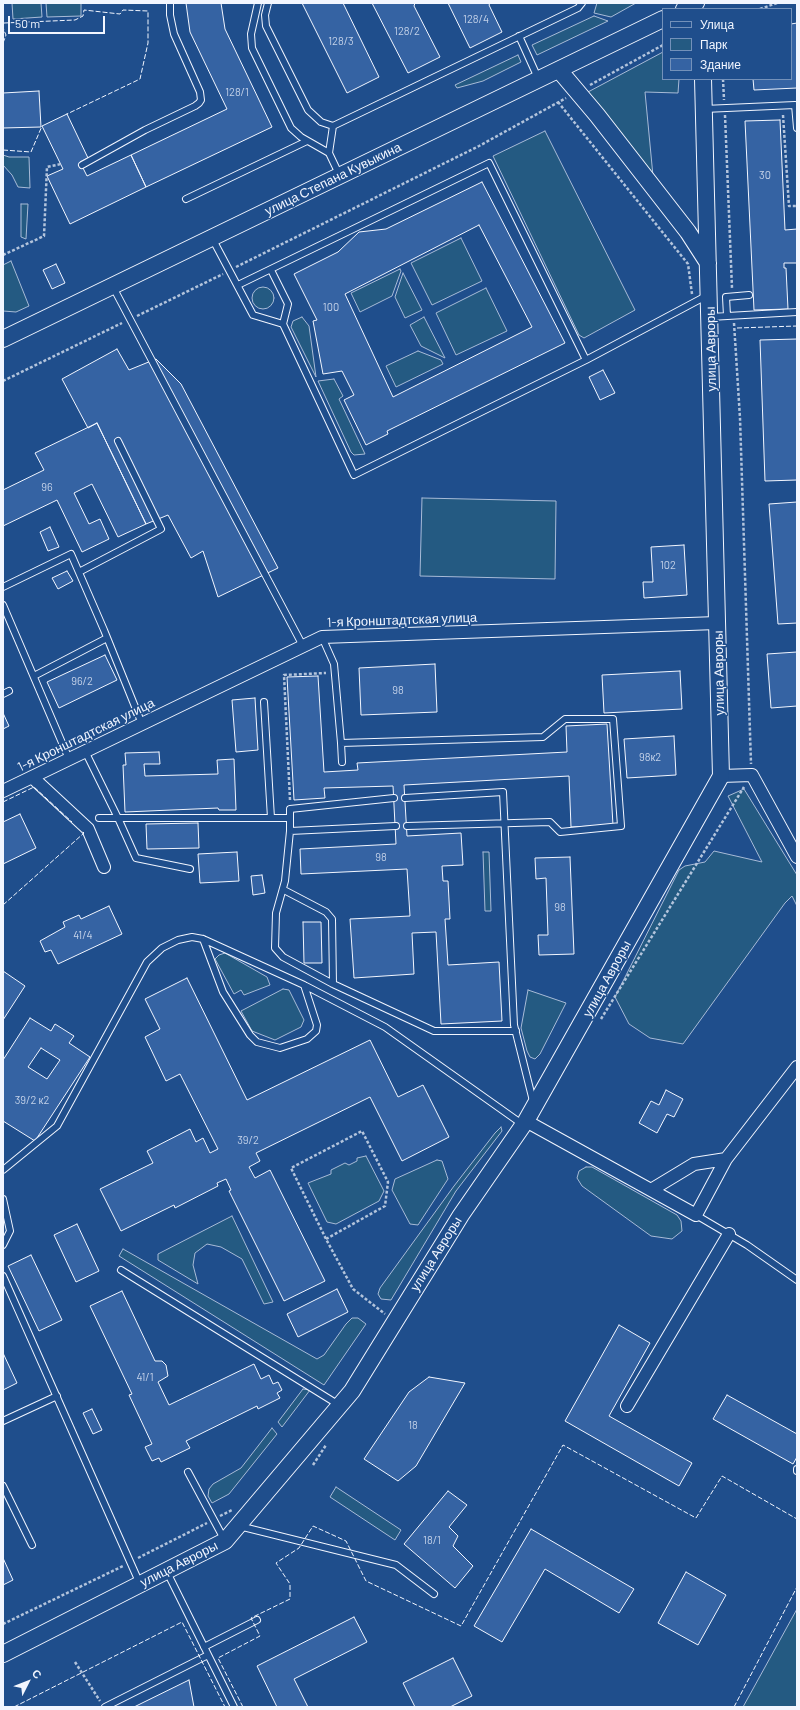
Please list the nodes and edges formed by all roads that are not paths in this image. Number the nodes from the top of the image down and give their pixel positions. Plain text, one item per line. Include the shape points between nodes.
1 (170, 3) edge
2 (258, 3) edge
3 (268, 3) edge
4 (582, 3) edge
5 (696, 3) edge
6 (686, 8) edge
7 (662, 19) edge
8 (519, 36) junction
9 (559, 70) junction
10 (539, 80) junction
11 (703, 80) edge
12 (704, 109) junction
13 (333, 126) junction
14 (797, 128) edge
15 (307, 141) junction
16 (330, 153) junction
17 (82, 165) dead end
18 (339, 175) junction
19 (186, 199) dead end
20 (212, 238) junction
21 (708, 263) junction
22 (271, 270) junction
23 (238, 285) junction
24 (113, 286) junction
25 (710, 294) junction
26 (749, 295) dead end
27 (797, 312) edge
28 (727, 316) junction
29 (710, 317) junction
30 (283, 324) junction
31 (3, 339) edge
32 (586, 360) junction
33 (118, 441) dead end
34 (79, 572) junction
35 (3, 587) edge
36 (3, 605) edge
37 (717, 623) junction
38 (322, 637) junction
39 (107, 638) junction
40 (303, 646) junction
41 (34, 676) junction
42 (264, 702) dead end
43 (142, 724) junction
44 (341, 743) junction
45 (85, 751) junction
46 (69, 759) junction
47 (342, 762) dead end
48 (721, 776) junction
49 (32, 777) junction
50 (3, 791) edge
51 (394, 798) dead end
52 (405, 798) dead end
53 (98, 818) dead end
54 (118, 818) junction
55 (271, 818) junction
56 (290, 818) junction
57 (505, 823) junction
58 (396, 826) dead end
59 (407, 826) dead end
60 (290, 831) junction
61 (797, 857) edge
62 (104, 867) dead end
63 (190, 868) dead end
64 (284, 890) junction
65 (203, 939) junction
66 (333, 984) junction
67 (304, 985) junction
68 (516, 1031) junction
69 (797, 1067) edge
70 (534, 1107) junction
71 (525, 1123) junction
72 (726, 1159) junction
73 (3, 1170) edge
74 (651, 1190) junction
75 (3, 1200) edge
76 (696, 1215) junction
77 (729, 1234) junction
78 (3, 1245) edge
79 (121, 1270) dead end
80 (3, 1276) edge
81 (797, 1280) edge
82 (57, 1396) junction
83 (340, 1406) junction
84 (627, 1406) dead end
85 (3, 1421) edge
86 (188, 1472) dead end
87 (3, 1486) edge
88 (238, 1525) junction
89 (225, 1541) junction
90 (32, 1545) dead end
91 (166, 1571) junction
92 (140, 1584) junction
93 (434, 1594) dead end
94 (257, 1620) dead end
95 (204, 1647) junction
96 (3, 1654) edge
97 (208, 1655) junction
98 (104, 1707) edge
99 (234, 1707) edge

1 - 17 lane via 174,34 200,92 199,103
2 - 15 lane via 251,34 252,48 288,123
3 - 13 lane via 266,26 308,110 321,122
4 - 8 lane via 578,8
5 - 6 street
7 - 9 street, улица Степана Кувыкина
8 - 10 lane
8 - 13 lane
9 - 10 street, улица Степана Кувыкина
9 - 21 street via 688,232
10 - 18 street, улица Степана Кувыкина
11 - 12 street, улица Авроры
12 - 14 lane via 795,105
12 - 21 street, улица Авроры
13 - 16 lane
15 - 16 lane
15 - 19 lane
16 - 18 lane
18 - 20 street, улица Степана Кувыкина
20 - 23 lane
20 - 24 street, улица Степана Кувыкина
21 - 25 street, улица Авроры
22 - 23 lane
22 - 30 lane via 288,304
22 - 32 lane via 489,163
23 - 30 lane via 253,315
24 - 31 street, улица Степана Кувыкина
24 - 40 lane
25 - 29 street, улица Авроры
25 - 32 lane
26 - 28 lane via 726,297
27 - 28 lane
28 - 29 lane
29 - 37 street, улица Авроры
30 - 32 lane via 354,474
33 - 34 lane via 161,530
34 - 35 lane via 71,554
34 - 39 lane
36 - 41 lane
37 - 38 street, 1-я Кронштадтская улица
37 - 48 street, улица Авроры
38 - 40 street, 1-я Кронштадтская улица
38 - 44 lane via 334,664
39 - 41 lane
39 - 43 lane
40 - 43 street, 1-я Кронштадтская улица
41 - 46 lane
42 - 55 lane
43 - 45 street, 1-я Кронштадтская улица
44 - 47 lane
44 - 57 lane via 543,737 564,719 613,719 621,826 560,832 550,822
45 - 46 street, 1-я Кронштадтская улица
45 - 54 lane
46 - 49 street, 1-я Кронштадтская улица
48 - 61 street via 752,775
48 - 70 street, улица Авроры
49 - 50 street, 1-я Кронштадтская улица
49 - 62 street via 88,829
51 - 56 lane via 290,809
52 - 57 lane via 503,792
53 - 54 lane
54 - 55 lane
54 - 63 lane via 136,858
55 - 56 lane
56 - 60 lane
57 - 59 lane
57 - 68 lane
58 - 60 lane
60 - 64 lane
64 - 66 lane via 326,912 332,919
64 - 66 lane via 276,913 275,948 283,958
65 - 67 lane
65 - 67 lane via 223,992 257,1042 280,1048 307,1039 316,1031 317,1025
65 - 73 lane via 192,937 178,940 162,948 147,962 57,1126
66 - 68 lane via 434,1032
67 - 71 lane via 385,1027
68 - 70 lane
69 - 72 street
70 - 71 street, улица Авроры
71 - 74 street
71 - 83 street, улица Авроры via 461,1215 352,1391
72 - 74 street via 694,1164
72 - 76 street
74 - 76 street
75 - 78 lane via 10,1231
76 - 77 lane
77 - 81 lane
77 - 84 street
79 - 83 lane
80 - 82 lane
82 - 85 lane
82 - 92 lane
83 - 88 street, улица Авроры
86 - 89 lane
87 - 90 lane
88 - 89 street, улица Авроры
88 - 93 lane via 396,1565
89 - 91 street, улица Авроры
91 - 92 street, улица Авроры
91 - 95 lane
92 - 96 street, улица Авроры
94 - 95 lane
95 - 97 lane
97 - 98 lane
97 - 99 lane

